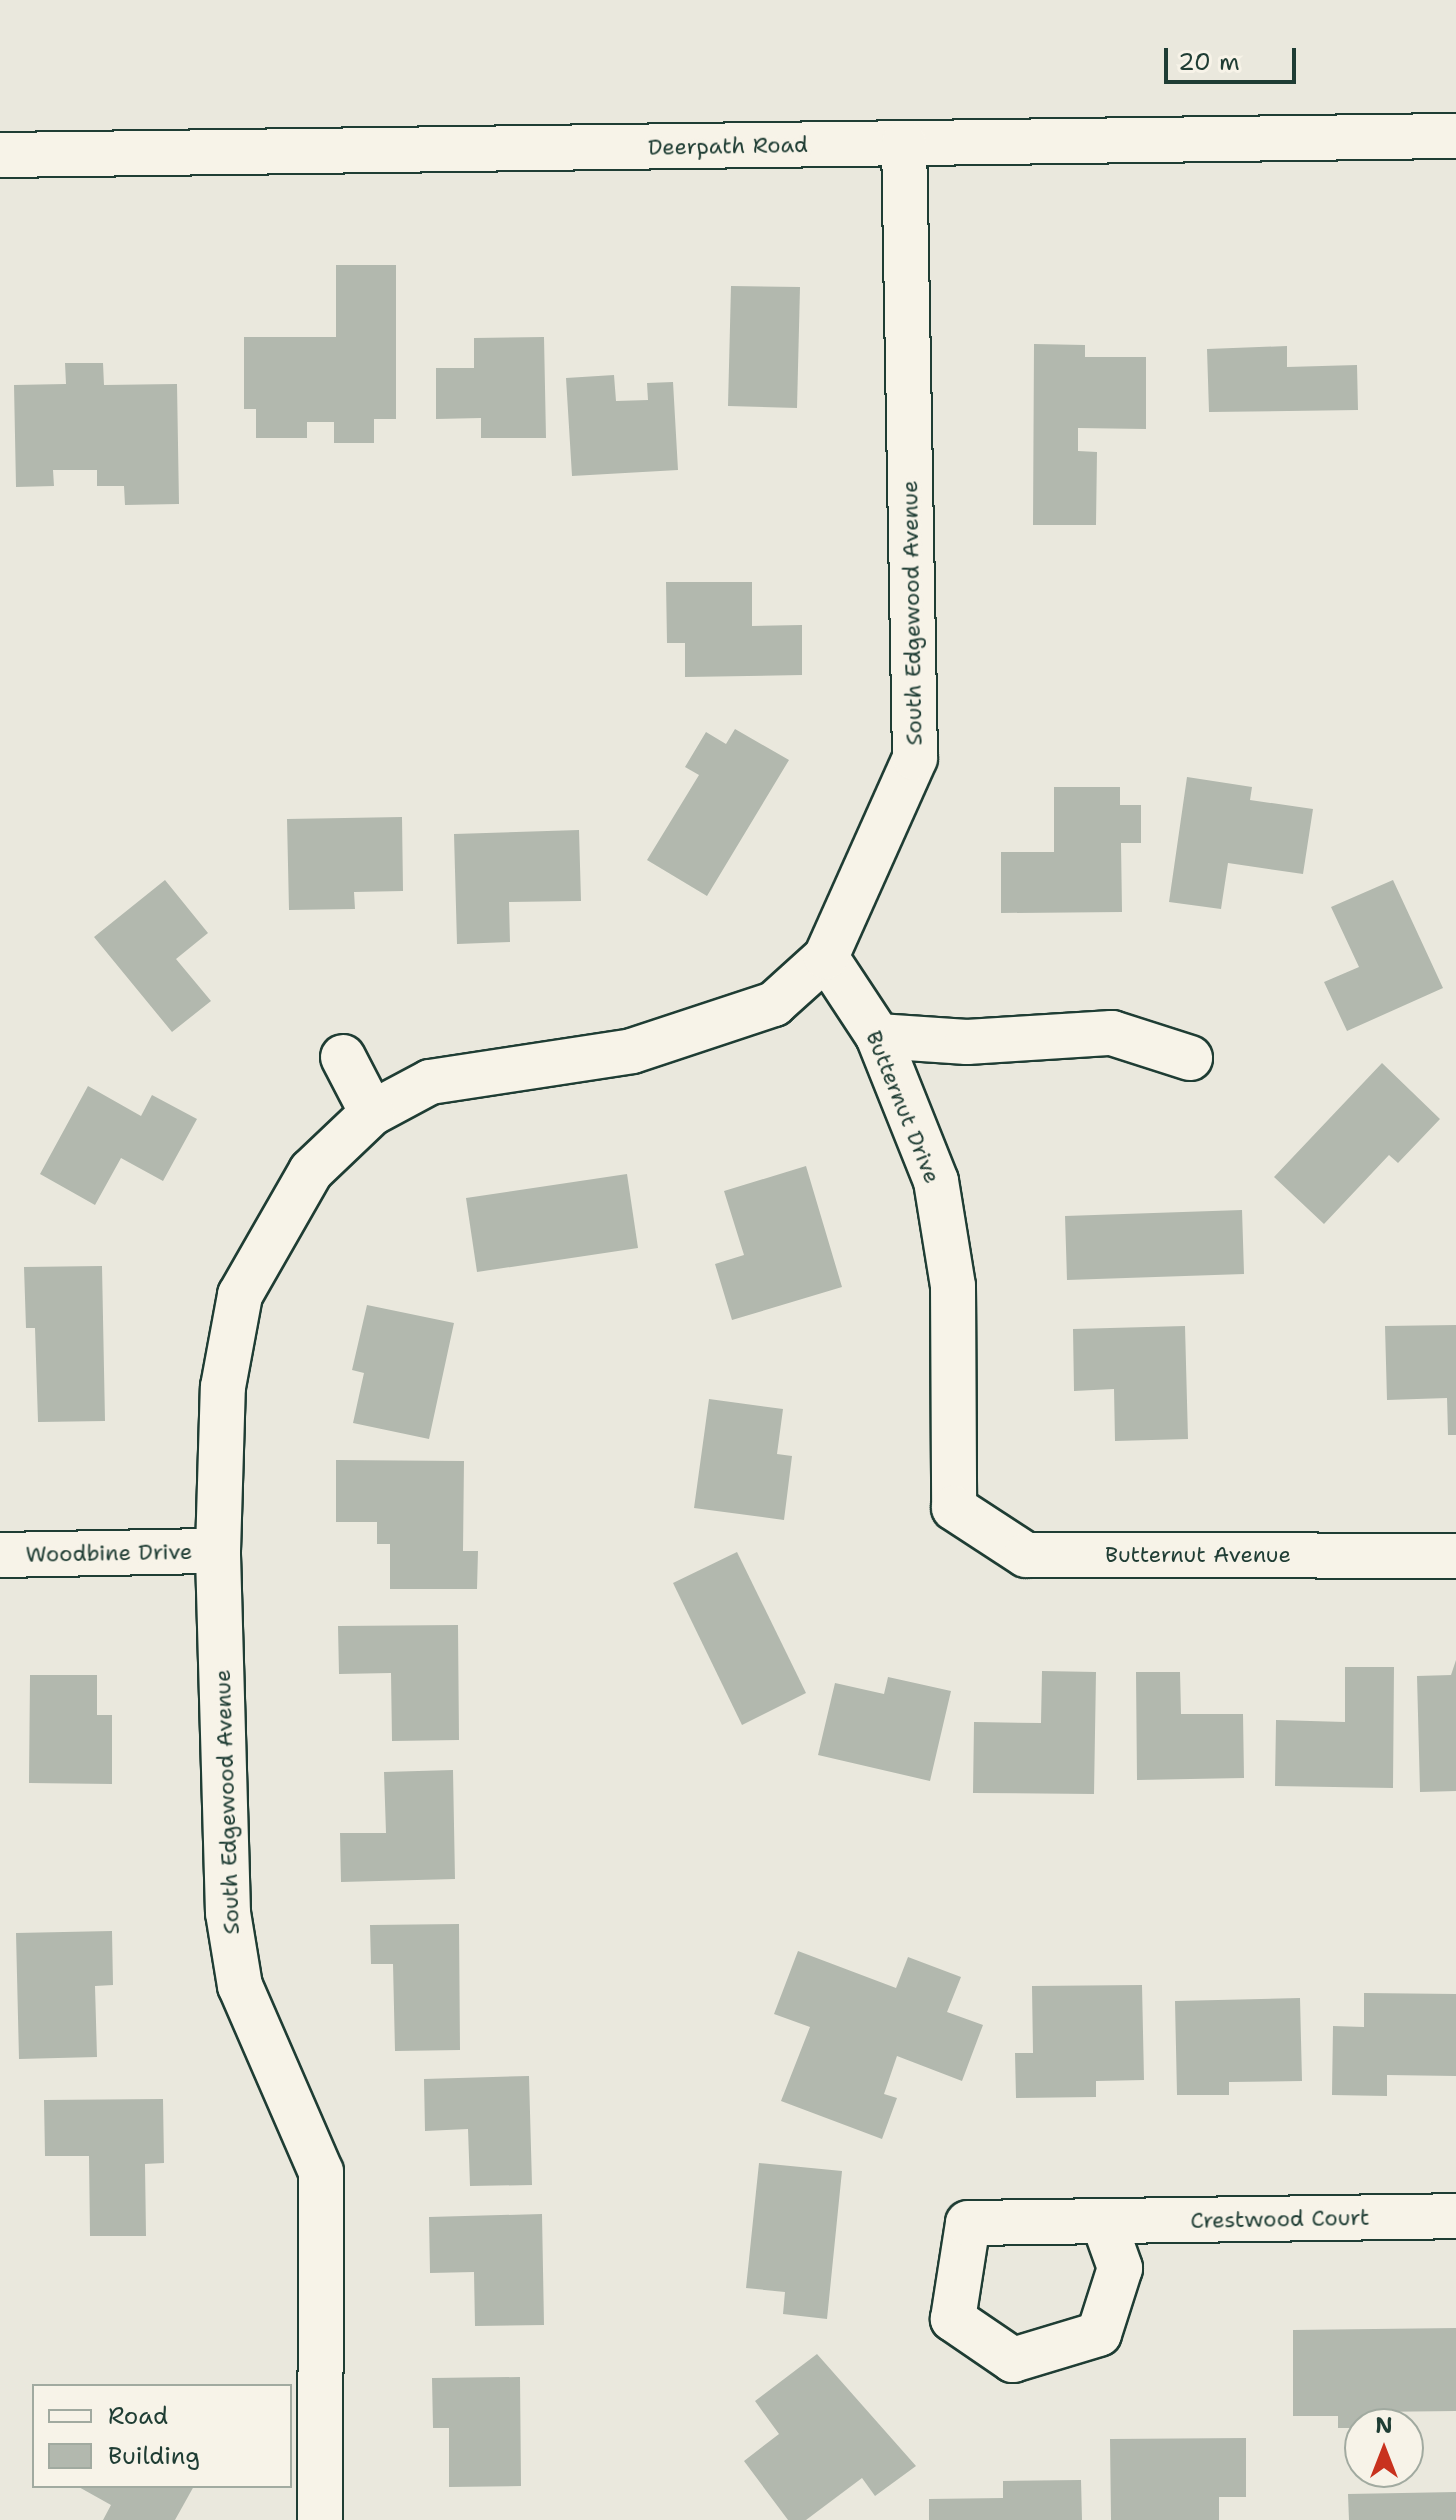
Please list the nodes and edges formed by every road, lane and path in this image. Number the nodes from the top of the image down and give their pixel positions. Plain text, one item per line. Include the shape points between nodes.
1 (1456, 136) edge
2 (904, 143) junction
3 (0, 155) edge
4 (826, 957) junction
5 (878, 1036) junction
6 (343, 1057) dead end
7 (1190, 1058) dead end
8 (372, 1113) junction
9 (954, 1508) joint
10 (218, 1551) junction
11 (0, 1555) edge
12 (1456, 1556) edge
13 (1456, 2216) edge
14 (1104, 2223) dead end
15 (320, 2520) edge

1 - 2 street, Deerpath Road
2 - 3 street, Deerpath Road
2 - 4 street, South Edgewood Avenue via 915,758
4 - 5 street, Butternut Drive
4 - 8 street, South Edgewood Avenue via 774,1004 632,1051 430,1082
5 - 7 street via 967,1042 1112,1033
5 - 9 street, Butternut Drive via 936,1181 951,1271
6 - 8 street
8 - 10 street, South Edgewood Avenue via 311,1171 240,1295 223,1387
9 - 12 street, Butternut Avenue via 1026,1555
10 - 11 street, Woodbine Drive
10 - 15 street, South Edgewood Avenue via 228,1913 240,1986 321,2172
13 - 14 street, Crestwood Court

